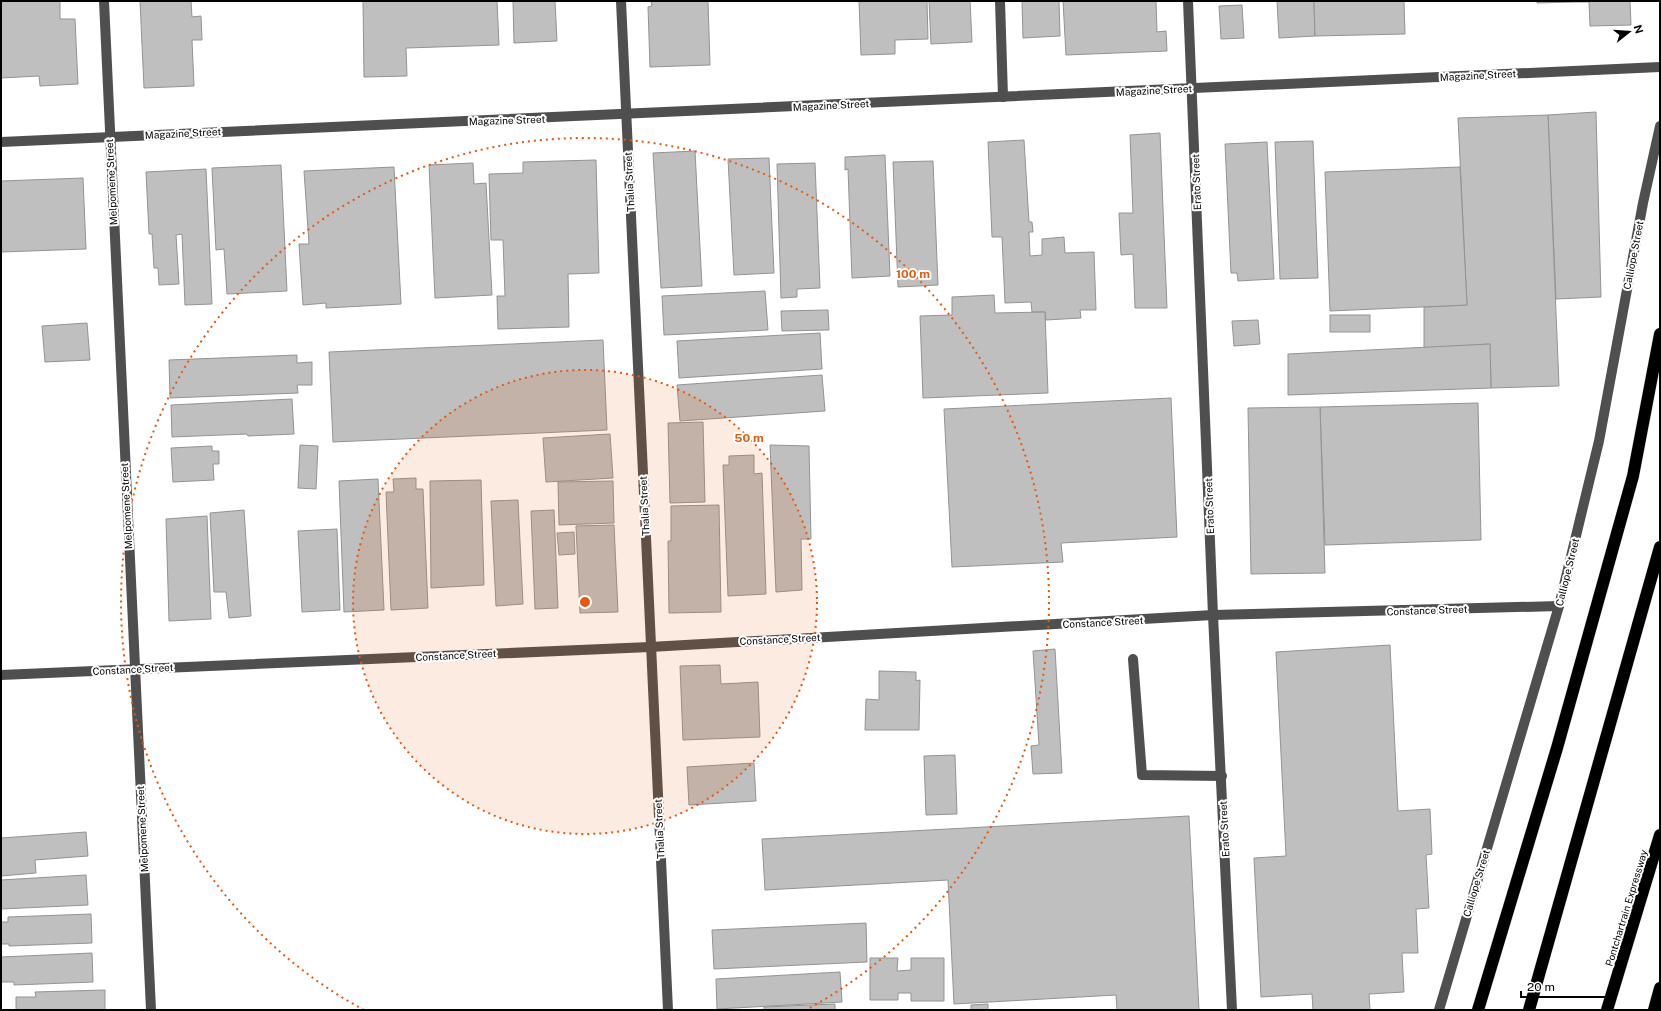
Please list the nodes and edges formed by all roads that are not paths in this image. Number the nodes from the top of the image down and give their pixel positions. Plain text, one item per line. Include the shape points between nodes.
1 (104, 1) edge
2 (621, 1) edge
3 (1000, 1) edge
4 (1188, 1) edge
5 (1660, 67) edge
6 (1192, 88) junction
7 (1003, 97) junction
8 (625, 115) junction
9 (1660, 126) edge
10 (109, 136) junction
11 (1, 142) edge
12 (1660, 334) edge
13 (1660, 547) edge
14 (1559, 606) junction
15 (1213, 615) junction
16 (650, 646) junction
17 (1133, 659) dead end
18 (134, 669) junction
19 (1, 675) edge
20 (1222, 776) junction
21 (1660, 836) edge
22 (1660, 988) edge
23 (151, 1010) edge
24 (668, 1010) edge
25 (1232, 1010) edge
26 (1439, 1010) edge
27 (1478, 1010) edge
28 (1529, 1010) edge
29 (1607, 1010) edge
30 (1654, 1010) edge

1 - 10 street, Melpomene Street
2 - 8 street, Thalia Street
3 - 7 street
4 - 6 street, Erato Street
5 - 6 street, Magazine Street
6 - 7 street, Magazine Street
6 - 15 street, Erato Street
7 - 8 street, Magazine Street
8 - 10 street, Magazine Street
8 - 16 street, Thalia Street
9 - 14 street, Calliope Street via 1643,203 1599,441
10 - 11 street, Magazine Street
10 - 18 street, Melpomene Street
12 - 27 highway via 1633,476 1557,748
13 - 28 highway
14 - 15 street, Constance Street
14 - 26 street, Calliope Street
15 - 16 street, Constance Street
15 - 20 street, Erato Street
16 - 18 street, Constance Street
16 - 24 street, Thalia Street
17 - 20 street via 1142,775
18 - 19 street, Constance Street
18 - 23 street, Melpomene Street
20 - 25 street, Erato Street
21 - 29 highway, Pontchartrain Expressway
22 - 30 highway

